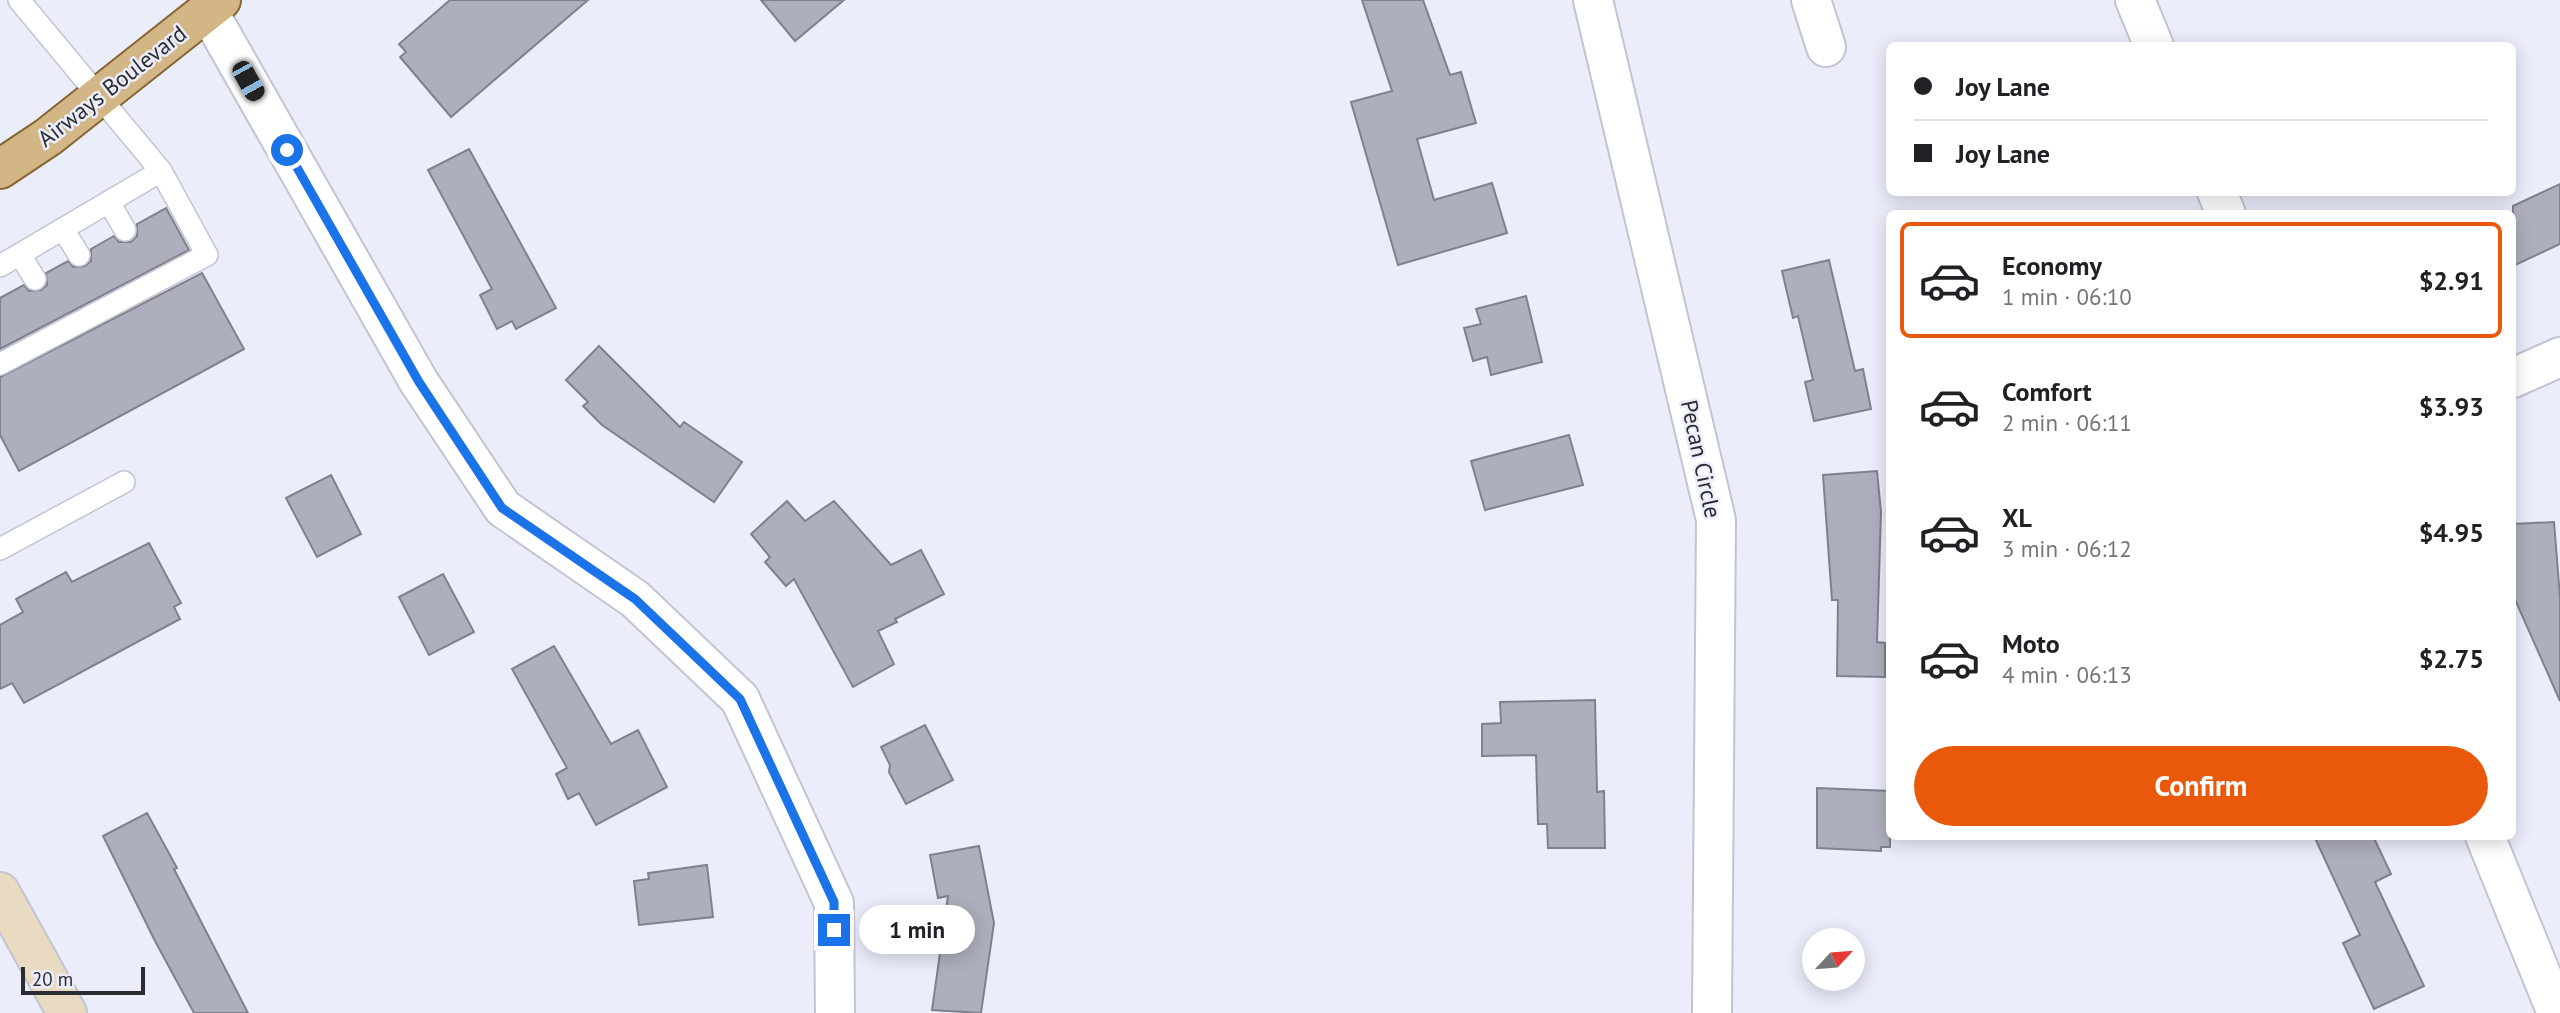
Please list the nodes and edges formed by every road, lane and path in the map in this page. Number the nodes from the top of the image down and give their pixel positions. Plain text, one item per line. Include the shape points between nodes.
1 (19, 0) edge
2 (1593, 0) edge
3 (1811, 0) edge
4 (2135, 0) edge
5 (209, 4) edge
6 (2152, 42) edge
7 (1826, 47) dead end
8 (99, 98) junction
9 (0, 169) edge
10 (162, 170) junction
11 (110, 202) junction
12 (63, 229) junction
13 (125, 230) dead end
14 (20, 255) junction
15 (79, 256) dead end
16 (0, 267) edge
17 (35, 279) dead end
18 (5, 357) edge
19 (2560, 357) edge
20 (2516, 377) edge
21 (124, 482) dead end
22 (0, 549) edge
23 (2487, 840) edge
24 (0, 892) edge
25 (2557, 1009) edge
26 (67, 1013) edge
27 (835, 1013) edge
28 (1712, 1013) edge

1 - 8 lane
2 - 28 street, Pecan Circle via 1716,520
3 - 7 street
4 - 6 street
5 - 8 main road, Airways Boulevard
5 - 27 street via 419,382 502,508 635,599 740,699 834,902
8 - 9 main road, Airways Boulevard
8 - 10 lane
10 - 11 lane
10 - 18 lane via 206,255 153,276
11 - 12 lane
11 - 13 lane
12 - 14 lane
12 - 15 lane
14 - 16 lane
14 - 17 lane
19 - 20 street
21 - 22 lane
23 - 25 street
24 - 26 main road

